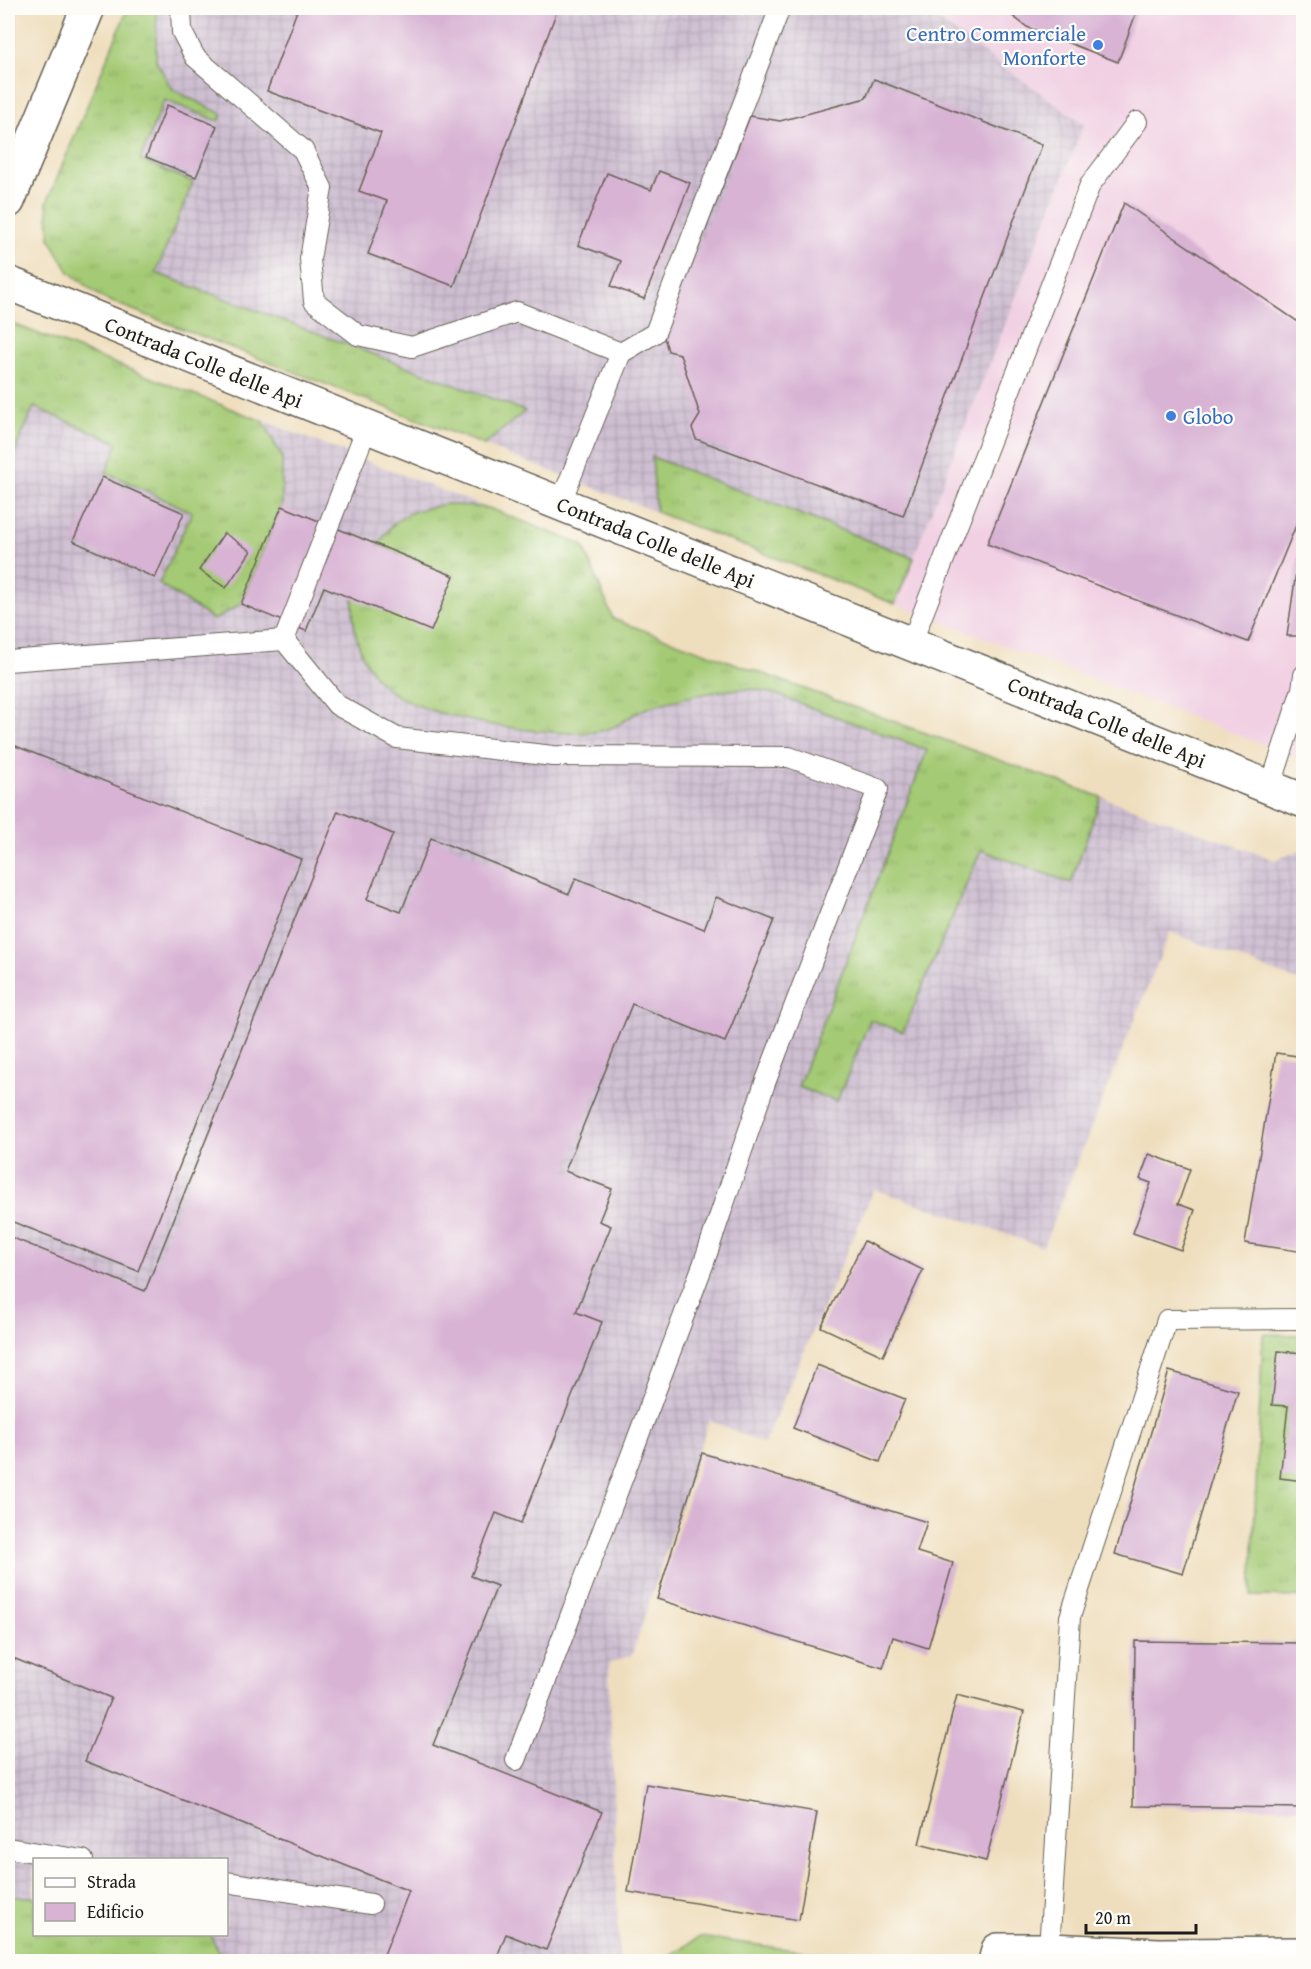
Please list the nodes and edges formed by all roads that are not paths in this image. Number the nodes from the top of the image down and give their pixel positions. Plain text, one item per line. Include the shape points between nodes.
1 (88, 8) edge
2 (181, 8) edge
3 (780, 8) edge
4 (1137, 122) dead end
5 (15, 162) edge
6 (8, 201) edge
7 (8, 283) edge
8 (621, 353) junction
9 (366, 427) junction
10 (560, 504) junction
11 (284, 640) junction
12 (911, 644) junction
13 (8, 661) edge
14 (1304, 675) edge
15 (1270, 788) junction
16 (1304, 801) edge
17 (1304, 1319) edge
18 (516, 1760) dead end
19 (8, 1848) edge
20 (70, 1858) edge
21 (228, 1882) edge
22 (371, 1905) dead end
23 (1049, 1950) junction
24 (1304, 1954) edge
25 (995, 1962) edge

1 - 5 street
2 - 8 lane via 182,32 195,57 303,150 322,188 310,259 314,301 358,335 412,347 517,312
3 - 8 lane via 655,333
4 - 12 lane via 1090,184
5 - 6 street
7 - 9 street, Contrada Colle delle Api
8 - 10 lane
9 - 10 street, Contrada Colle delle Api
9 - 11 lane
10 - 12 street, Contrada Colle delle Api
11 - 13 lane
11 - 18 lane via 337,705 397,738 553,756 789,757 878,789 765,1083 703,1265
12 - 15 street, Contrada Colle delle Api
14 - 15 lane
15 - 16 street, Contrada Colle delle Api
17 - 23 lane via 1167,1320 1070,1617
19 - 20 lane
21 - 22 lane
23 - 24 street via 1159,1955
23 - 25 street via 998,1950

